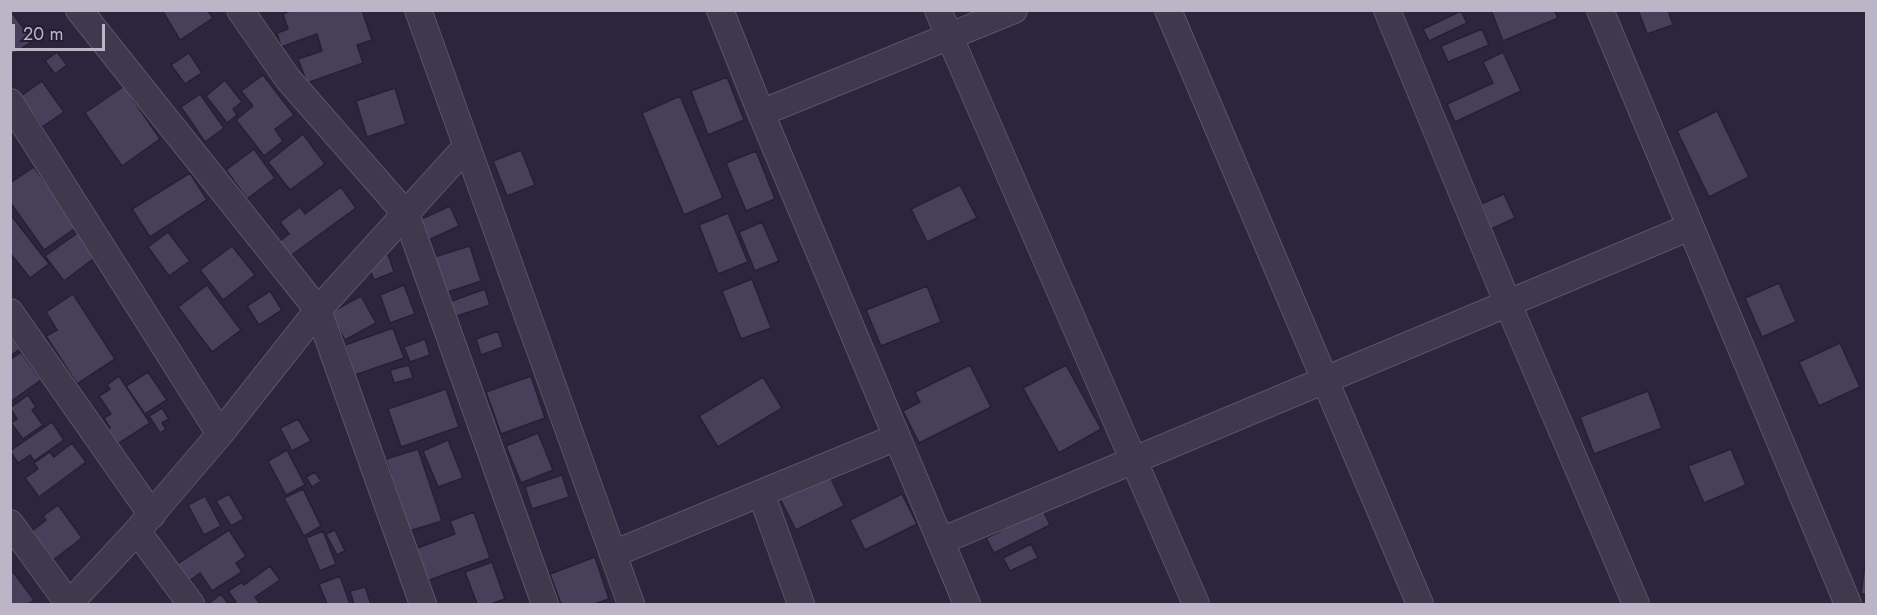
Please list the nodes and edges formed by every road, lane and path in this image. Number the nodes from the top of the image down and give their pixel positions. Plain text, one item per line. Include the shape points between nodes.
1 (79, 10) edge
2 (240, 10) edge
3 (418, 10) edge
4 (720, 10) edge
5 (938, 10) edge
6 (1014, 10) edge
7 (1168, 10) edge
8 (1387, 10) edge
9 (1600, 10) edge
10 (949, 37) junction
11 (10, 102) edge
12 (761, 113) junction
13 (467, 146) junction
14 (406, 214) junction
15 (1690, 227) junction
16 (1508, 304) junction
17 (318, 310) junction
18 (10, 312) edge
19 (1325, 381) junction
20 (220, 434) junction
21 (897, 437) junction
22 (1134, 460) junction
23 (761, 493) junction
24 (10, 523) edge
25 (144, 523) junction
26 (941, 541) junction
27 (613, 554) junction
28 (69, 604) edge
29 (191, 604) edge
30 (423, 604) edge
31 (545, 604) edge
32 (631, 604) edge
33 (801, 604) edge
34 (967, 604) edge
35 (1196, 604) edge
36 (1420, 604) edge
37 (1636, 604) edge
38 (1848, 604) edge

1 - 17 street
2 - 14 street via 288,79
3 - 13 street
4 - 12 street
5 - 10 street
6 - 10 street
7 - 19 street
8 - 16 street
9 - 15 street
10 - 12 street
10 - 22 street
11 - 20 street
12 - 21 street
13 - 14 street
13 - 27 street
14 - 17 street
14 - 31 street
15 - 16 street
15 - 38 street
16 - 19 street
16 - 37 street
17 - 20 street
17 - 30 street
18 - 25 street
19 - 22 street
19 - 36 street
20 - 25 street
21 - 23 street
21 - 26 street
22 - 26 street
22 - 35 street
23 - 27 street
23 - 33 street
24 - 28 street
25 - 28 street
25 - 29 street
26 - 34 street
27 - 32 street

